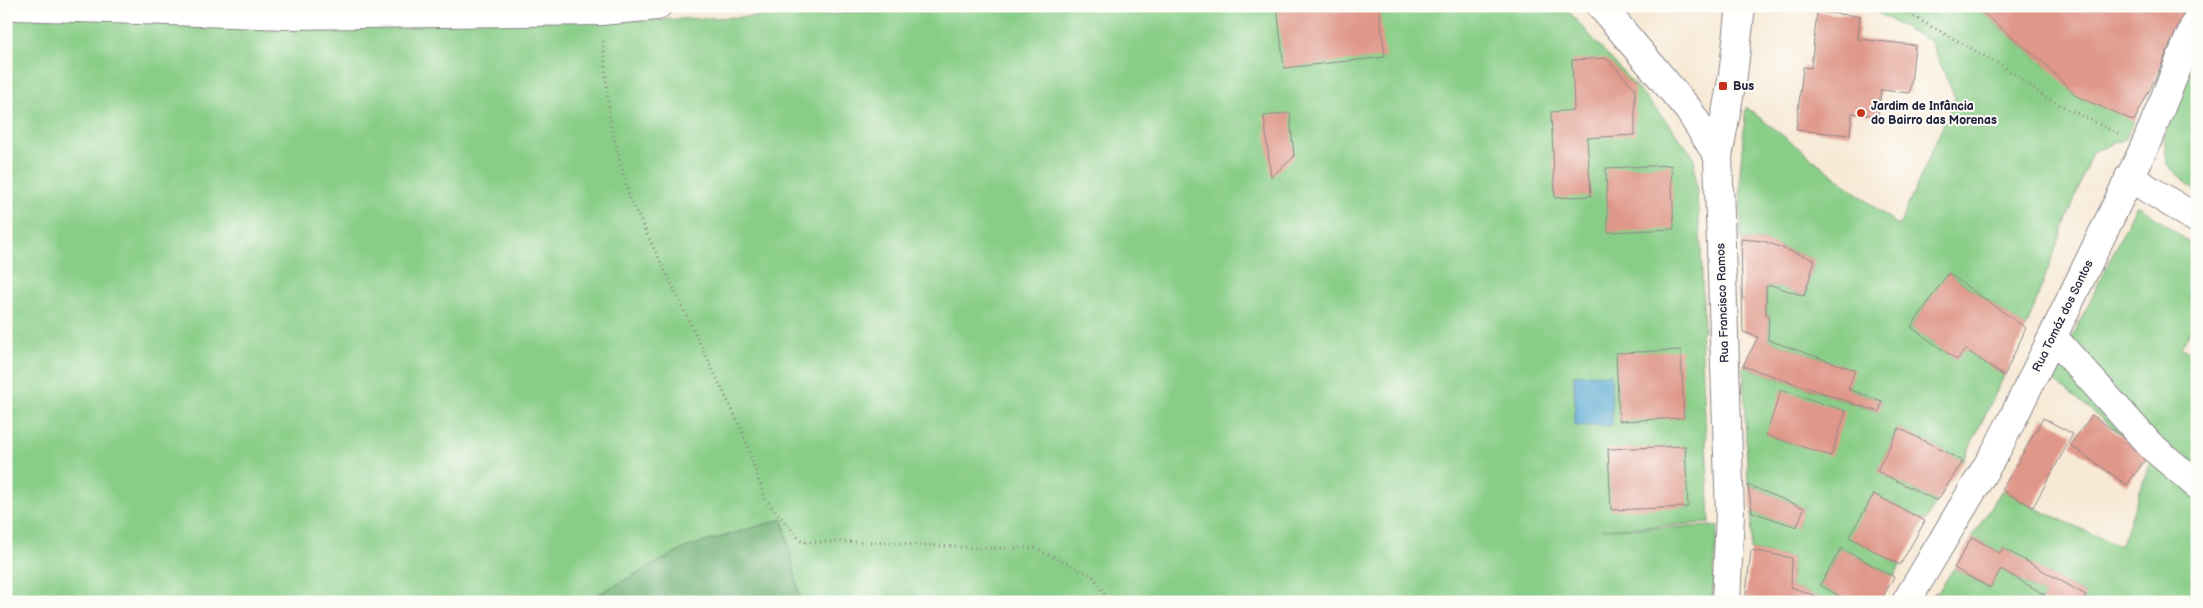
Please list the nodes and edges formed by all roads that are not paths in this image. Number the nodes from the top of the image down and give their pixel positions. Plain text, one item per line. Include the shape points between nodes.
1 (15, 6) edge
2 (657, 6) edge
3 (1601, 6) edge
4 (1741, 6) edge
5 (2197, 19) edge
6 (1718, 156) junction
7 (2129, 177) junction
8 (2197, 219) edge
9 (2053, 337) junction
10 (2197, 485) edge
11 (1726, 602) edge
12 (1906, 602) edge

1 - 2 street via 289,15 601,11
3 - 6 street via 1688,109
4 - 6 street, Rua Francisco Ramos via 1733,75
5 - 7 street, Rua Tomáz dos Santos
6 - 11 street, Rua Francisco Ramos via 1730,514
7 - 8 street
7 - 9 street, Rua Tomáz dos Santos
9 - 10 street via 2150,444
9 - 12 street, Rua Tomáz dos Santos via 1999,446

